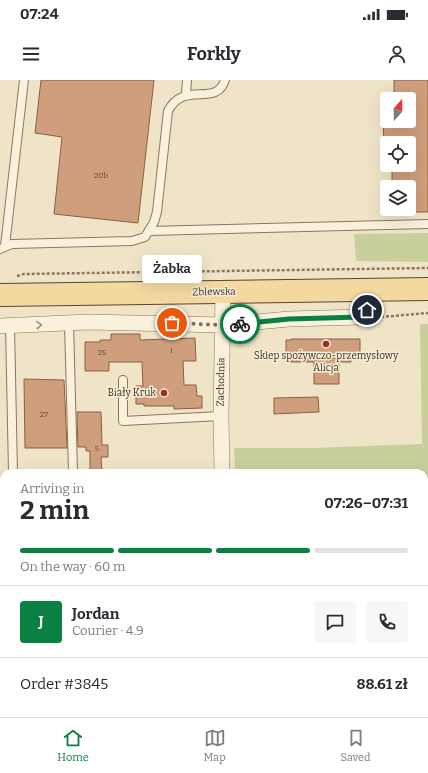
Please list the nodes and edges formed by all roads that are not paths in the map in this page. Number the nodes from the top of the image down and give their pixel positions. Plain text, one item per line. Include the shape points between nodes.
1 (24, 80) edge
2 (187, 80) edge
3 (225, 80) edge
4 (186, 93) junction
5 (428, 224) edge
6 (150, 231) junction
7 (3, 247) edge
8 (428, 289) edge
9 (0, 295) edge
10 (428, 302) edge
11 (0, 305) edge
12 (223, 307) junction
13 (70, 322) junction
14 (5, 326) edge
15 (123, 380) dead end
16 (221, 416) junction
17 (13, 469) edge
18 (73, 469) edge
19 (222, 469) edge

1 - 7 lane
2 - 4 lane
3 - 4 lane via 223,86 215,92
4 - 6 lane via 179,95 172,102 168,111 157,212
5 - 6 lane
6 - 7 lane via 144,237 132,241 12,244
8 - 12 main road, Zblewska
9 - 12 main road, Zblewska
10 - 12 main road, Zblewska via 367,310
11 - 12 main road, Zblewska
12 - 13 street via 172,323
12 - 16 street, Zachodnia
14 -> 13 street
13 - 18 lane
14 - 17 lane
15 - 16 lane via 123,420
16 - 19 street, Zachodnia

